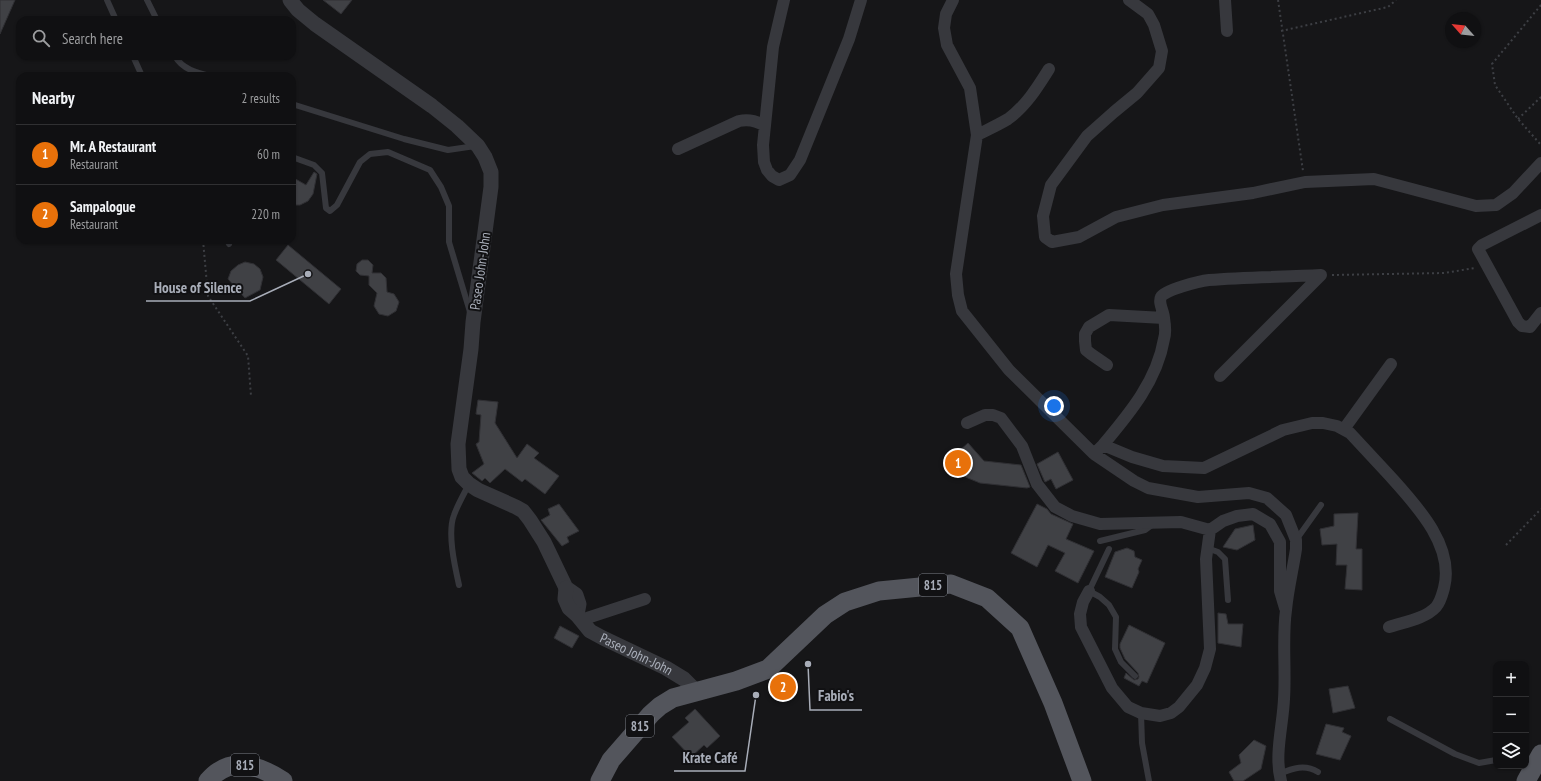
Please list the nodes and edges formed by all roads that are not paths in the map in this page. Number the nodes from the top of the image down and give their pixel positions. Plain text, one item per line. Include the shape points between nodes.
1 (107, 0) edge
2 (147, 0) edge
3 (290, 0) edge
4 (784, 0) edge
5 (861, 0) edge
6 (953, 0) edge
7 (1129, 0) edge
8 (1225, 0) edge
9 (114, 16) edge
10 (155, 16) edge
11 (1228, 30) dead end
12 (135, 60) edge
13 (177, 60) edge
14 (1049, 69) dead end
15 (140, 72) edge
16 (196, 72) edge
17 (296, 105) edge
18 (765, 126) junction
19 (977, 135) junction
20 (478, 146) junction
21 (678, 149) dead end
22 (296, 158) edge
23 (1541, 163) edge
24 (1541, 215) edge
25 (1541, 313) edge
26 (1164, 318) junction
27 (473, 322) junction
28 (1391, 364) dead end
29 (1107, 365) dead end
30 (1220, 376) dead end
31 (966, 423) dead end
32 (1344, 430) junction
33 (1099, 450) junction
34 (469, 484) junction
35 (1321, 505) dead end
36 (1154, 522) junction
37 (1210, 530) junction
38 (1296, 540) junction
39 (1100, 541) dead end
40 (1207, 548) junction
41 (1109, 549) dead end
42 (459, 585) dead end
43 (1089, 590) junction
44 (645, 599) dead end
45 (1228, 600) dead end
46 (1286, 609) junction
47 (579, 617) junction
48 (1389, 627) dead end
49 (1135, 676) dead end
50 (697, 692) junction
51 (1141, 713) junction
52 (1390, 720) dead end
53 (1493, 761) edge
54 (1318, 772) dead end
55 (1280, 777) edge
56 (208, 781) edge
57 (283, 781) edge
58 (600, 781) edge
59 (1082, 781) edge
60 (1149, 781) edge

1 - 9 lane
2 - 10 lane
3 - 20 street, Paseo John-John via 315,24 432,106
4 - 18 street via 773,47
5 - 18 street via 849,38 800,160 790,175 779,180 767,170 764,162
6 - 19 street via 946,14 944,28 947,45 970,88
7 - 23 street via 1148,14 1154,26 1162,51 1158,68 1137,93 1087,136 1051,185 1043,216 1045,237 1052,242 1078,237 1116,217 1163,205 1253,193 1305,182 1374,180 1476,206 1496,205 1513,193
8 - 11 street
12 - 15 lane
13 - 16 lane
14 - 19 street via 1024,104 1007,119
17 - 20 lane via 448,150
18 - 21 street via 745,120
19 - 33 street via 956,274 962,311 1009,370
20 - 27 street, Paseo John-John via 490,172 491,187
22 - 27 lane via 314,165 322,173 326,208 330,211 337,205 360,162 370,154 388,152 430,170 442,187 449,206 449,242
24 - 25 street via 1479,246 1478,249 1522,326 1530,327
26 - 29 street via 1109,316 1089,327 1084,341 1086,350
26 - 30 street via 1160,301 1163,295 1207,280 1321,275
26 - 33 street via 1165,338 1158,365 1135,407
27 - 34 street, Paseo John-John via 457,457 462,478
28 - 32 street
31 - 36 street via 988,414 1001,418 1022,446 1037,484 1055,507 1072,516 1100,524
32 - 33 street via 1337,426 1312,423 1283,430 1204,468 1163,466
32 - 48 street via 1350,433 1421,511 1438,541 1444,558 1447,578 1438,605 1427,614
33 - 38 street via 1134,482 1148,488 1198,496 1249,493 1267,498 1286,515
34 - 42 lane via 453,516 454,560
34 - 47 street, Paseo John-John via 523,511 538,531 566,588 576,595
35 - 38 lane
36 - 37 street via 1181,522
36 - 39 lane via 1145,530
37 - 40 street
37 - 46 street via 1237,516 1253,514 1270,524 1280,542 1280,591
38 - 46 street
40 - 45 lane via 1218,552 1225,559
40 - 51 street via 1210,650 1205,668 1198,685 1171,713 1160,716
41 - 43 lane
43 - 49 lane via 1109,605 1116,617 1115,649 1121,662
43 - 51 street via 1080,614 1081,627 1112,688 1128,707
44 - 47 street
46 - 55 street
47 - 50 street, Paseo John-John via 590,631 666,668 684,679
50 - 58 main road, 815 via 673,698 651,714 611,760
50 - 59 main road, 815 via 768,669 825,615 845,602 879,591 951,584 987,598 1020,628 1053,703
51 - 60 lane via 1142,743
52 - 53 lane via 1455,754 1479,763
54 - 55 lane via 1306,767 1294,768
56 - 57 main road, 815 via 221,769 243,765 259,768

